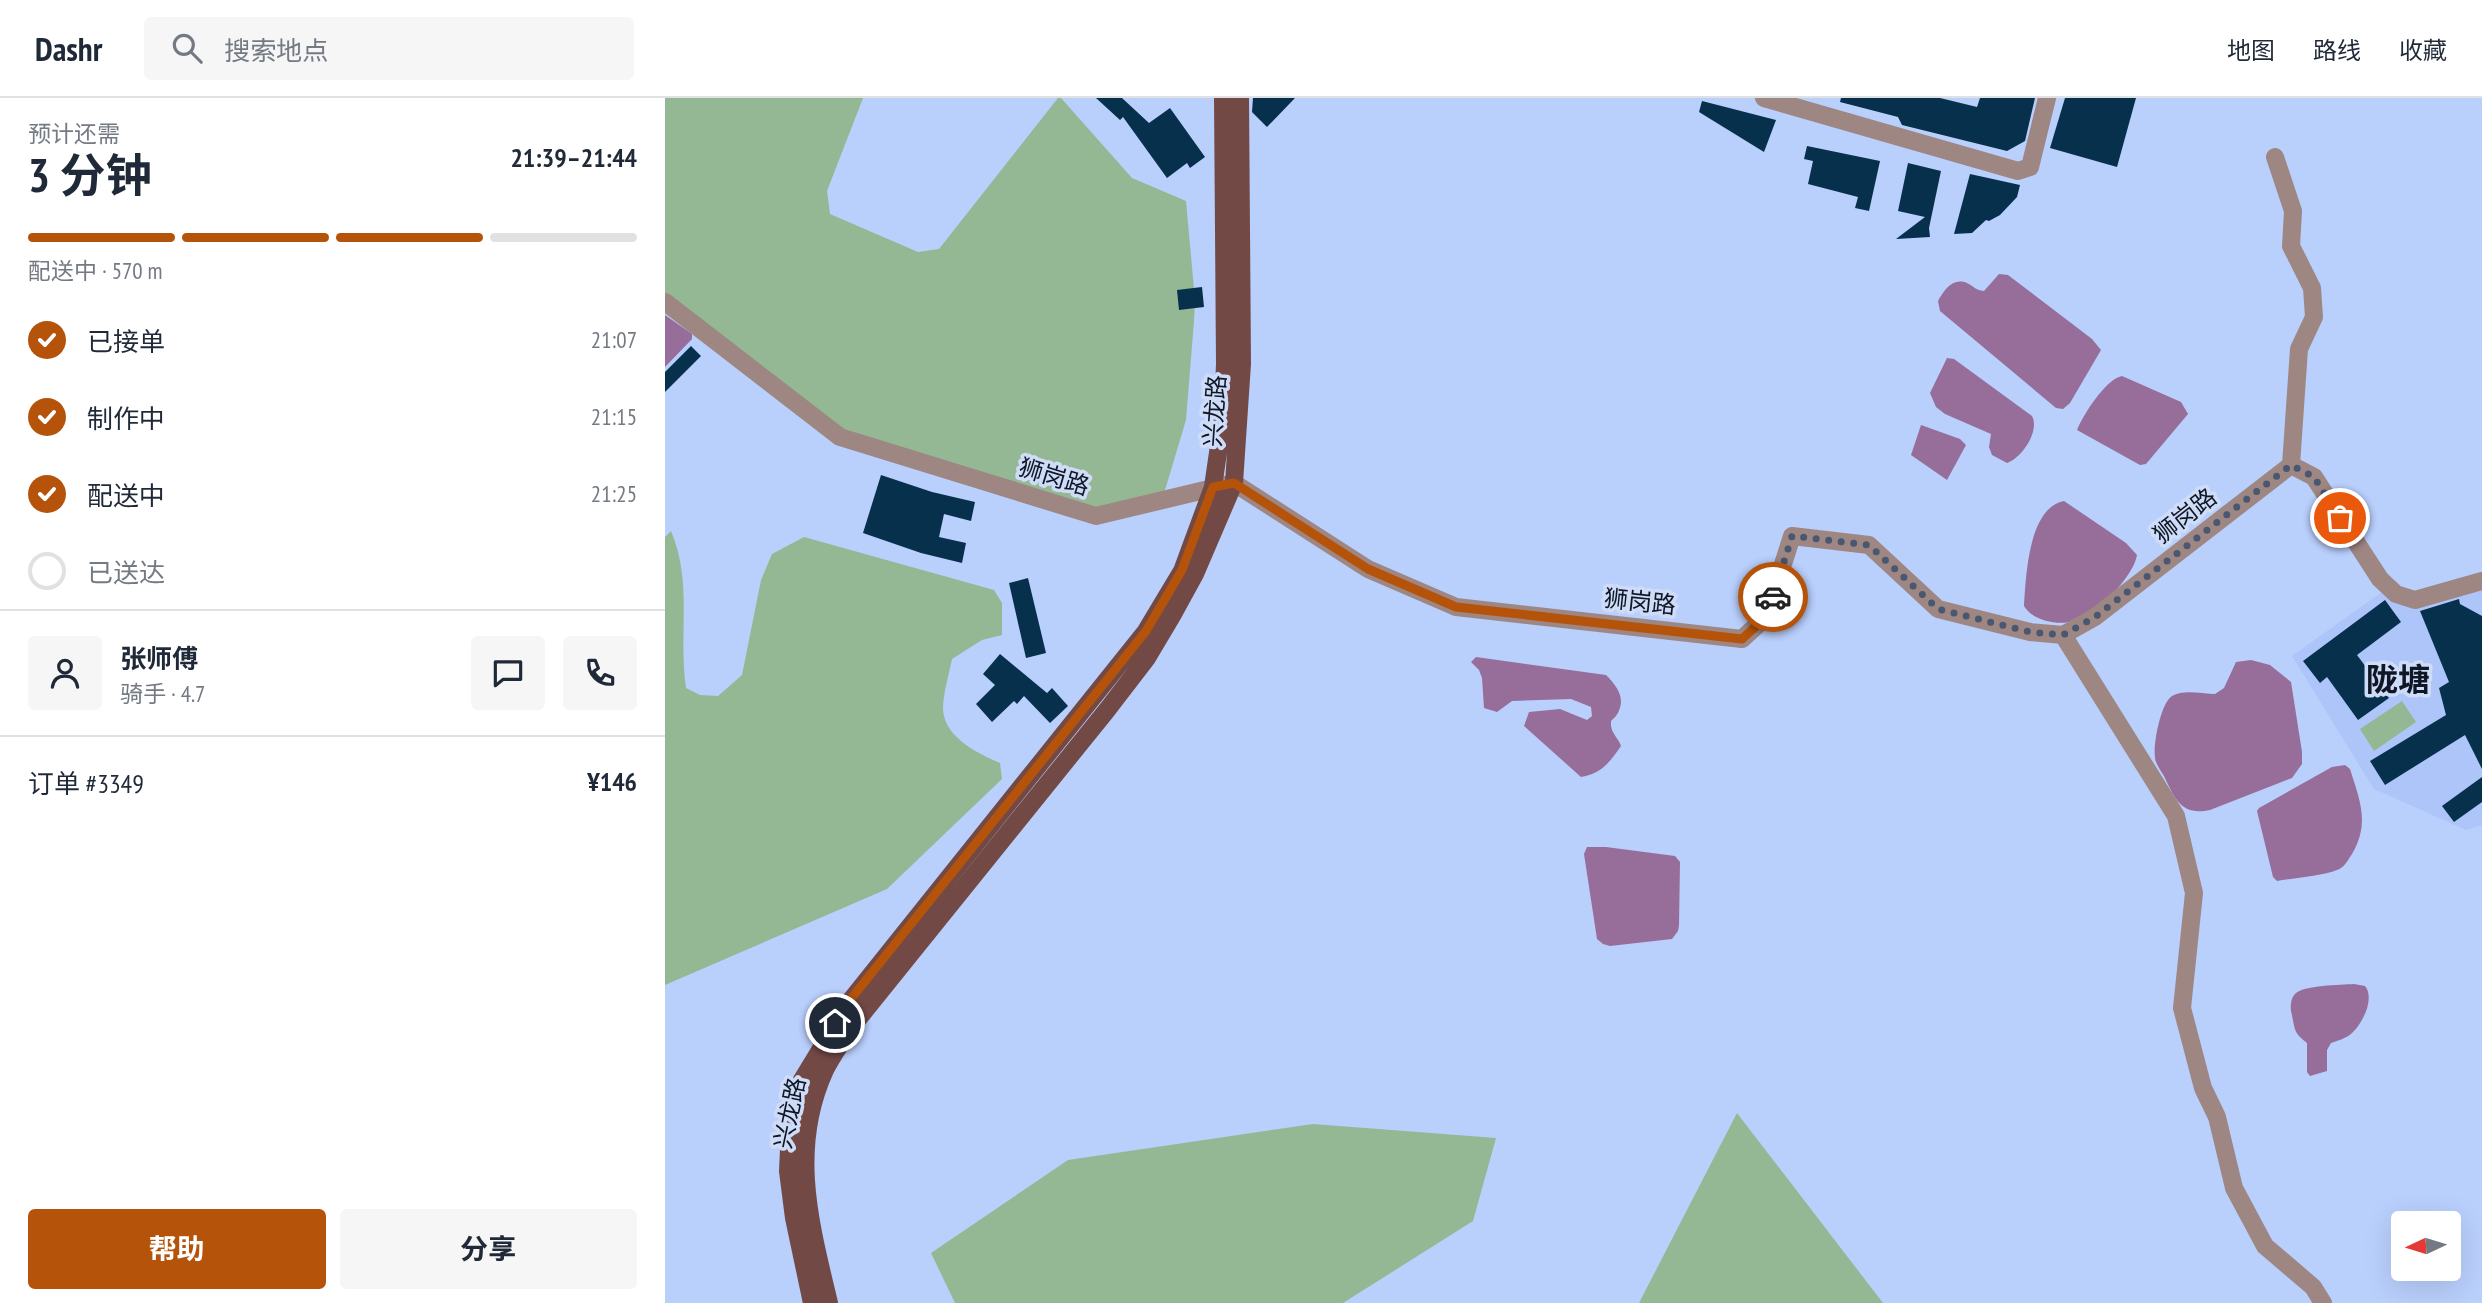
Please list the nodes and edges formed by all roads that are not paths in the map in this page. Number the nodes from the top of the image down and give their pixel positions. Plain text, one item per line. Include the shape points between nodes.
1 (1223, 98) edge
2 (1240, 98) edge
3 (2047, 98) edge
4 (1772, 99) edge
5 (2275, 156) dead end
6 (665, 302) edge
7 (2291, 465) junction
8 (1234, 483) junction
9 (1213, 487) junction
10 (2482, 581) edge
11 (2063, 635) junction
12 (812, 1303) edge
13 (829, 1303) edge
14 (2323, 1303) edge

1 - 9 main road, 兴龙路 via 1225,363
2 - 8 main road, 兴龙路 via 1243,364
3 - 4 street via 2030,167 2018,171
5 - 7 street via 2293,211 2291,246 2312,288 2314,317 2299,349
6 - 9 street, 狮岗路 via 839,437 1096,516
7 - 10 street via 2314,477 2380,579 2396,594 2415,600
7 - 11 street, 狮岗路 via 2095,617
8 - 9 street, 狮岗路
8 - 11 street, 狮岗路 via 1368,569 1456,607 1742,639 1766,617 1792,536 1869,545 1938,609 2030,632
8 - 13 main road, 兴龙路 via 1195,574 1147,657 854,1024 826,1068 814,1099 804,1161 806,1194
9 - 12 main road, 兴龙路 via 1182,570 1146,631 850,1000 803,1080 790,1129 788,1171
11 - 14 street via 2176,816 2194,893 2182,1008 2234,1188 2265,1246 2313,1287

